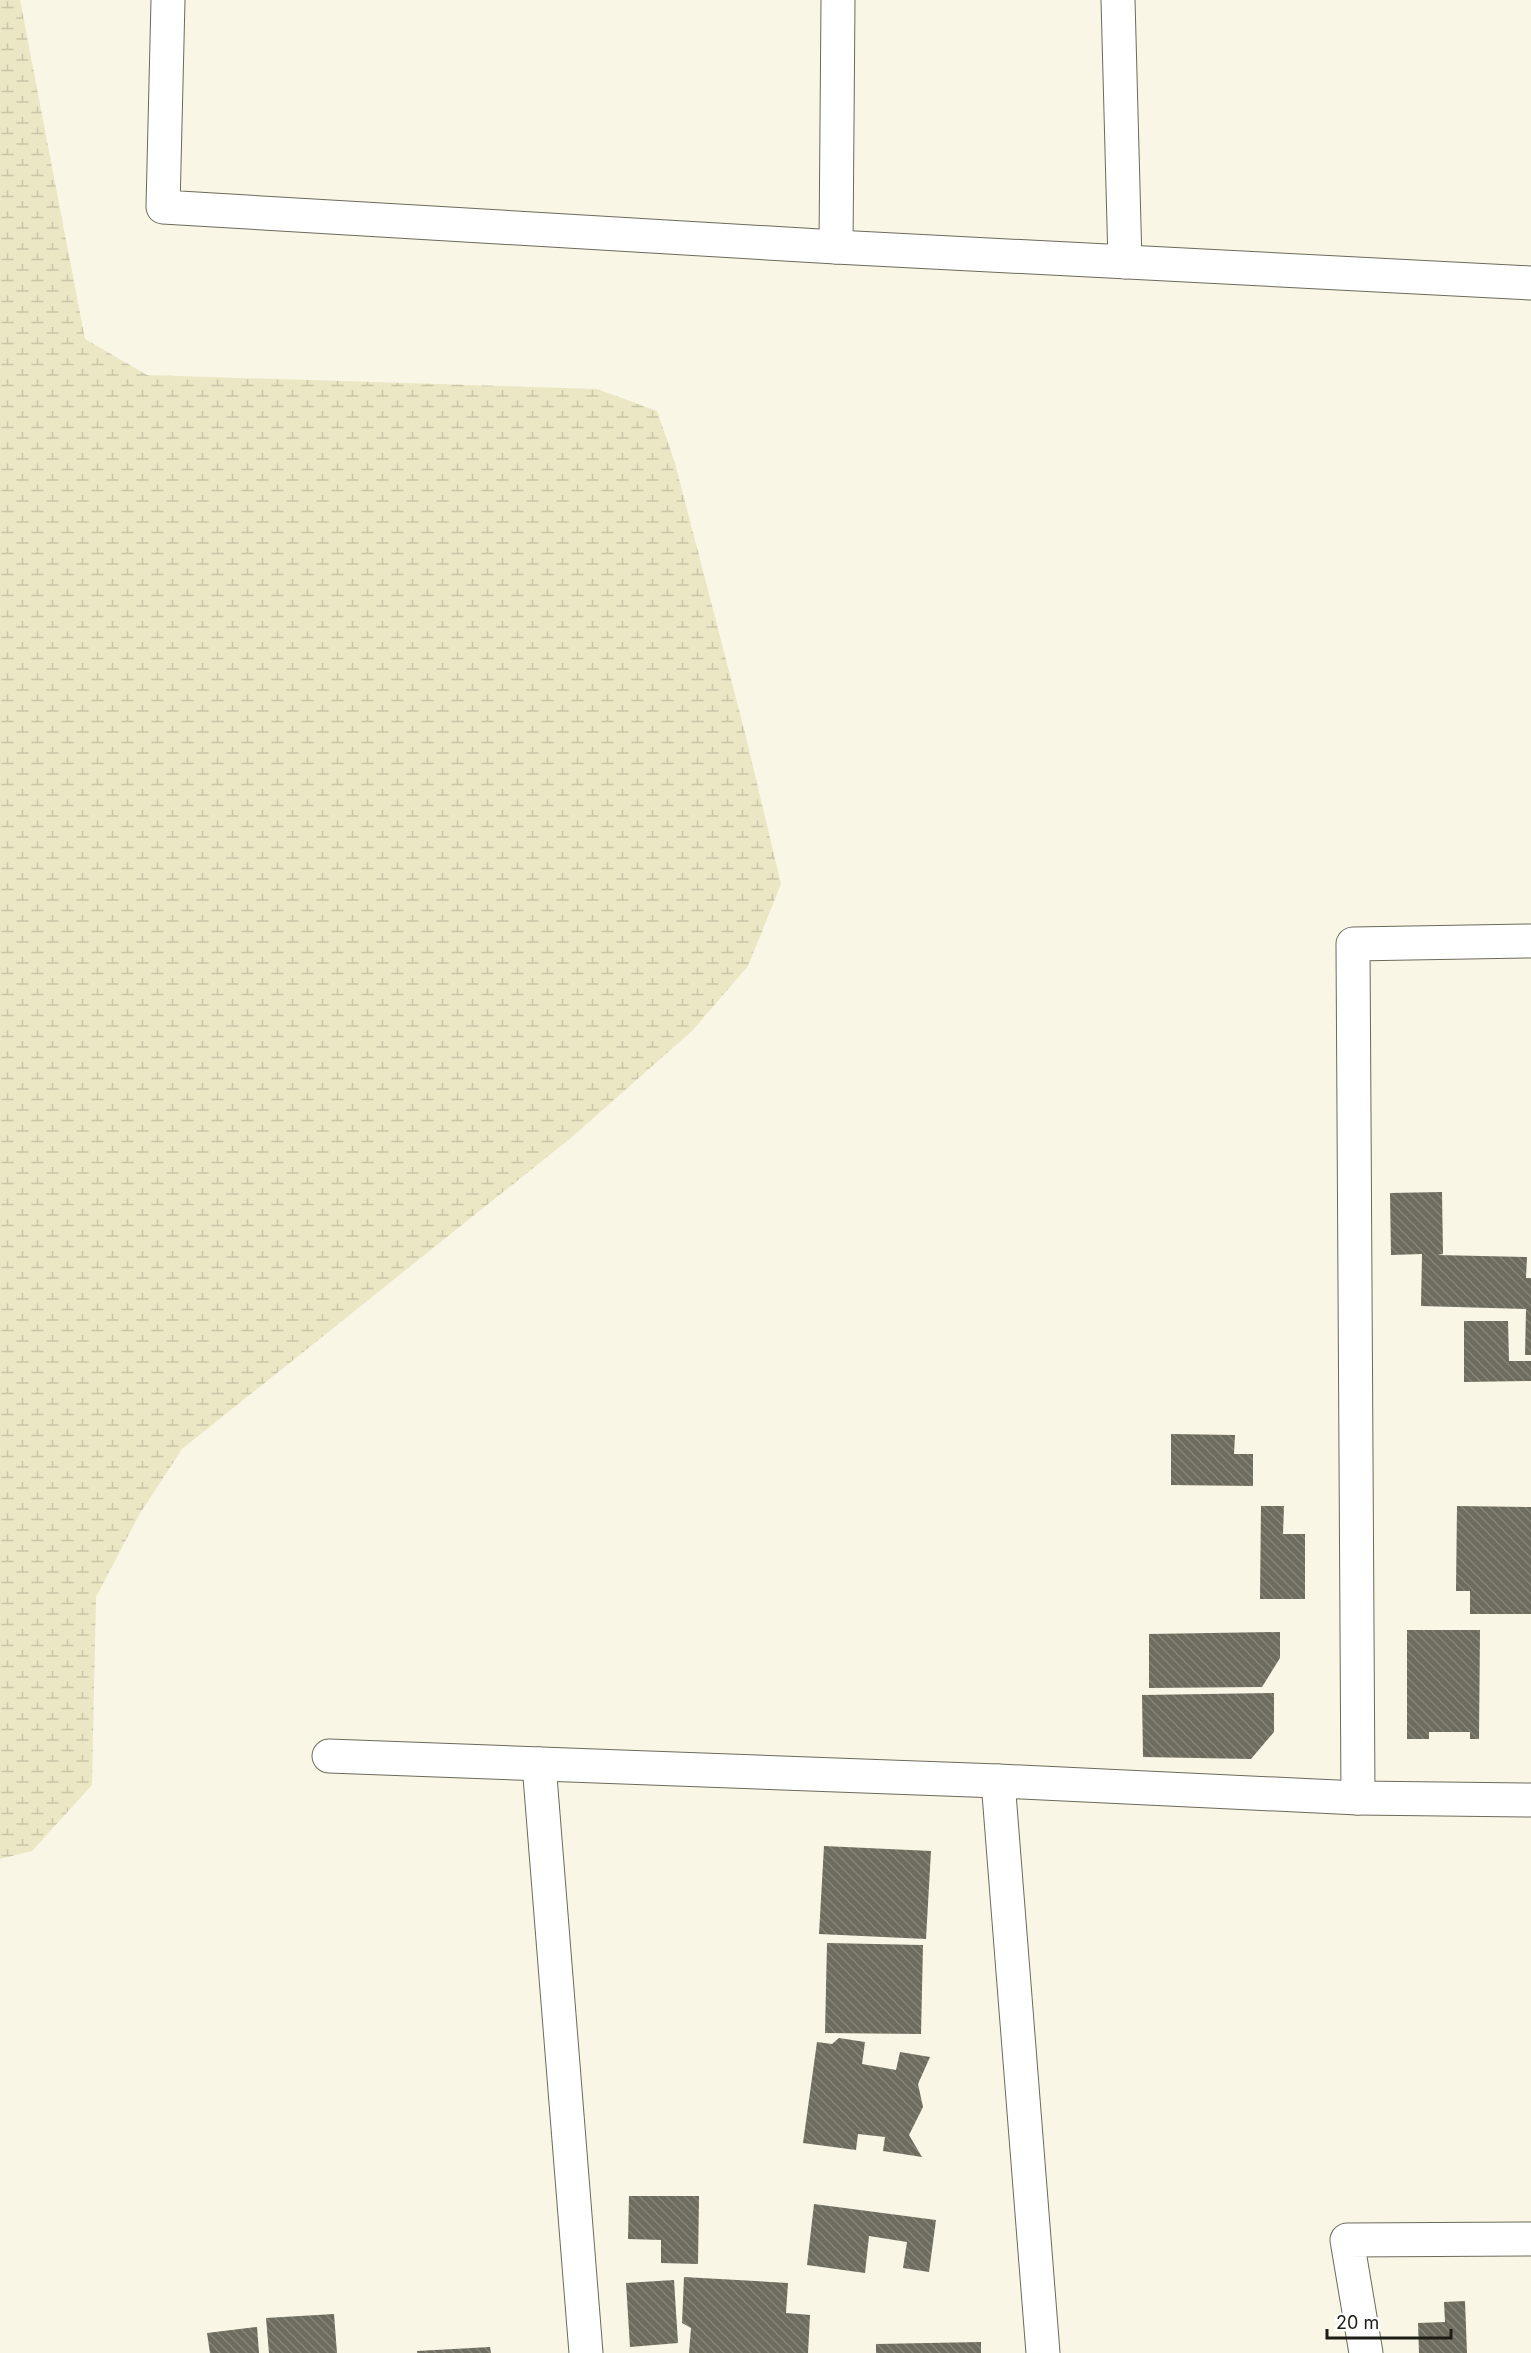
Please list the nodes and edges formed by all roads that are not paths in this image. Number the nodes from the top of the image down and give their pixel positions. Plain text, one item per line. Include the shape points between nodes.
1 (168, 0) edge
2 (838, 0) edge
3 (1118, 0) edge
4 (836, 247) junction
5 (1125, 262) junction
6 (1531, 283) edge
7 (1531, 941) edge
8 (329, 1756) dead end
9 (539, 1764) junction
10 (998, 1781) junction
11 (1358, 1798) junction
12 (1531, 1800) edge
13 (1531, 2239) edge
14 (586, 2353) edge
15 (1043, 2353) edge
16 (1366, 2353) edge

1 - 4 street via 163,207
2 - 4 street
3 - 5 street
4 - 5 street
5 - 6 street
7 - 11 street via 1353,944
8 - 9 street
9 - 10 street
9 - 14 street
10 - 11 street
10 - 15 street
11 - 12 street
13 - 16 street via 1347,2240

